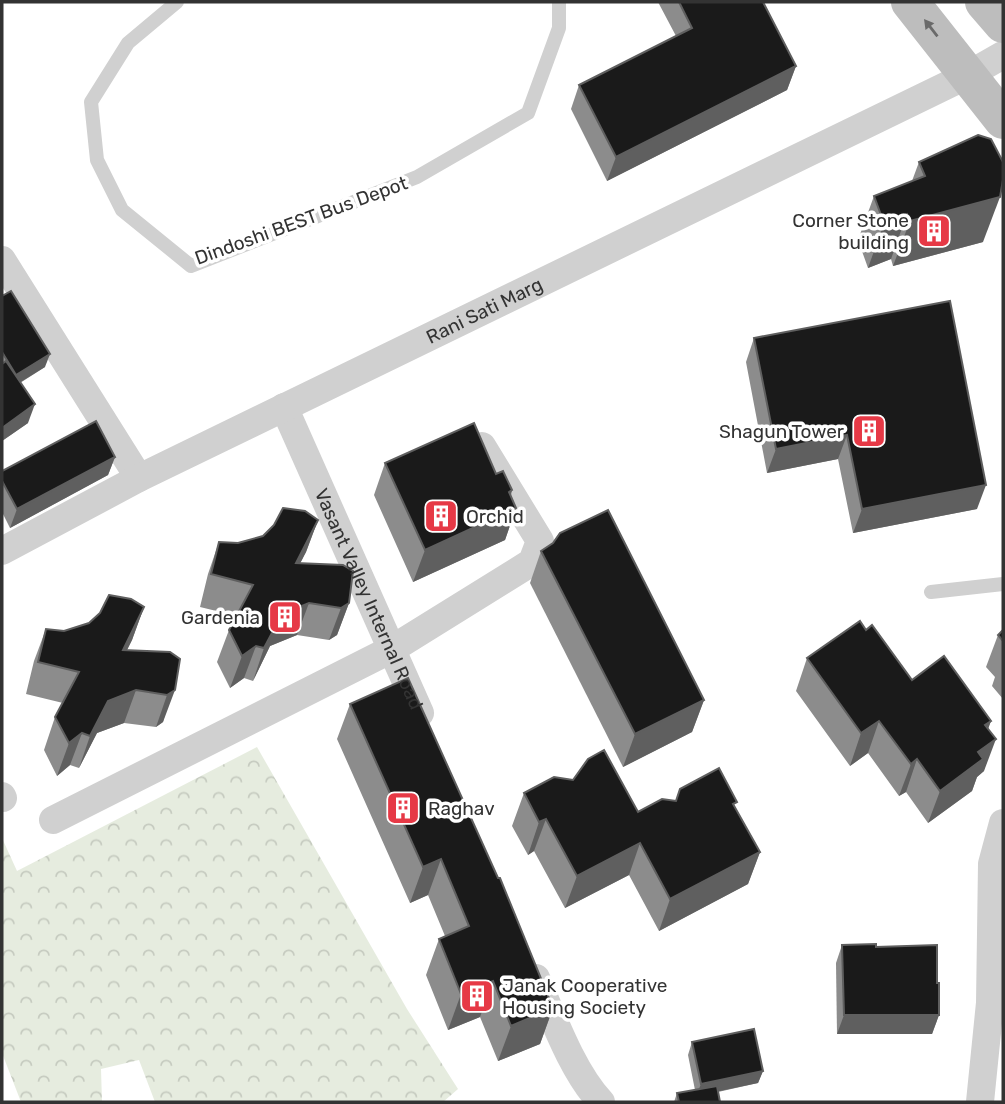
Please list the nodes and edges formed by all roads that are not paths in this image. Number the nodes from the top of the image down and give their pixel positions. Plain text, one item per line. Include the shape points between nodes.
1 (177, 2) edge
2 (559, 2) edge
3 (910, 2) edge
4 (984, 2) edge
5 (1003, 24) edge
6 (1003, 55) edge
7 (968, 75) junction
8 (1003, 120) edge
9 (2, 260) edge
10 (288, 415) junction
11 (482, 446) edge
12 (139, 478) junction
13 (2, 551) edge
14 (1003, 584) edge
15 (932, 592) dead end
16 (392, 649) junction
17 (431, 738) edge
18 (53, 820) dead end
19 (1003, 823) edge
20 (526, 955) edge
21 (997, 1006) edge
22 (593, 1099) edge
23 (980, 1102) edge

1 - 2 lane, Dindoshi BEST Bus Depot via 128,43 91,102 97,160 122,210 191,266 416,177 528,113 559,28
7 -> 3 main road
4 - 5 main road
6 - 7 street, Rani Sati Marg
7 - 8 main road
7 - 10 street, Rani Sati Marg
9 - 12 street
10 - 12 street, Rani Sati Marg
10 - 16 street, Vasant Valley Internal Road
11 - 16 street via 540,541 532,562
12 - 13 street, Rani Sati Marg
14 - 15 lane
16 - 17 street, Vasant Valley Internal Road
16 - 18 street
19 - 21 street via 992,864
20 - 22 street
21 - 23 street

